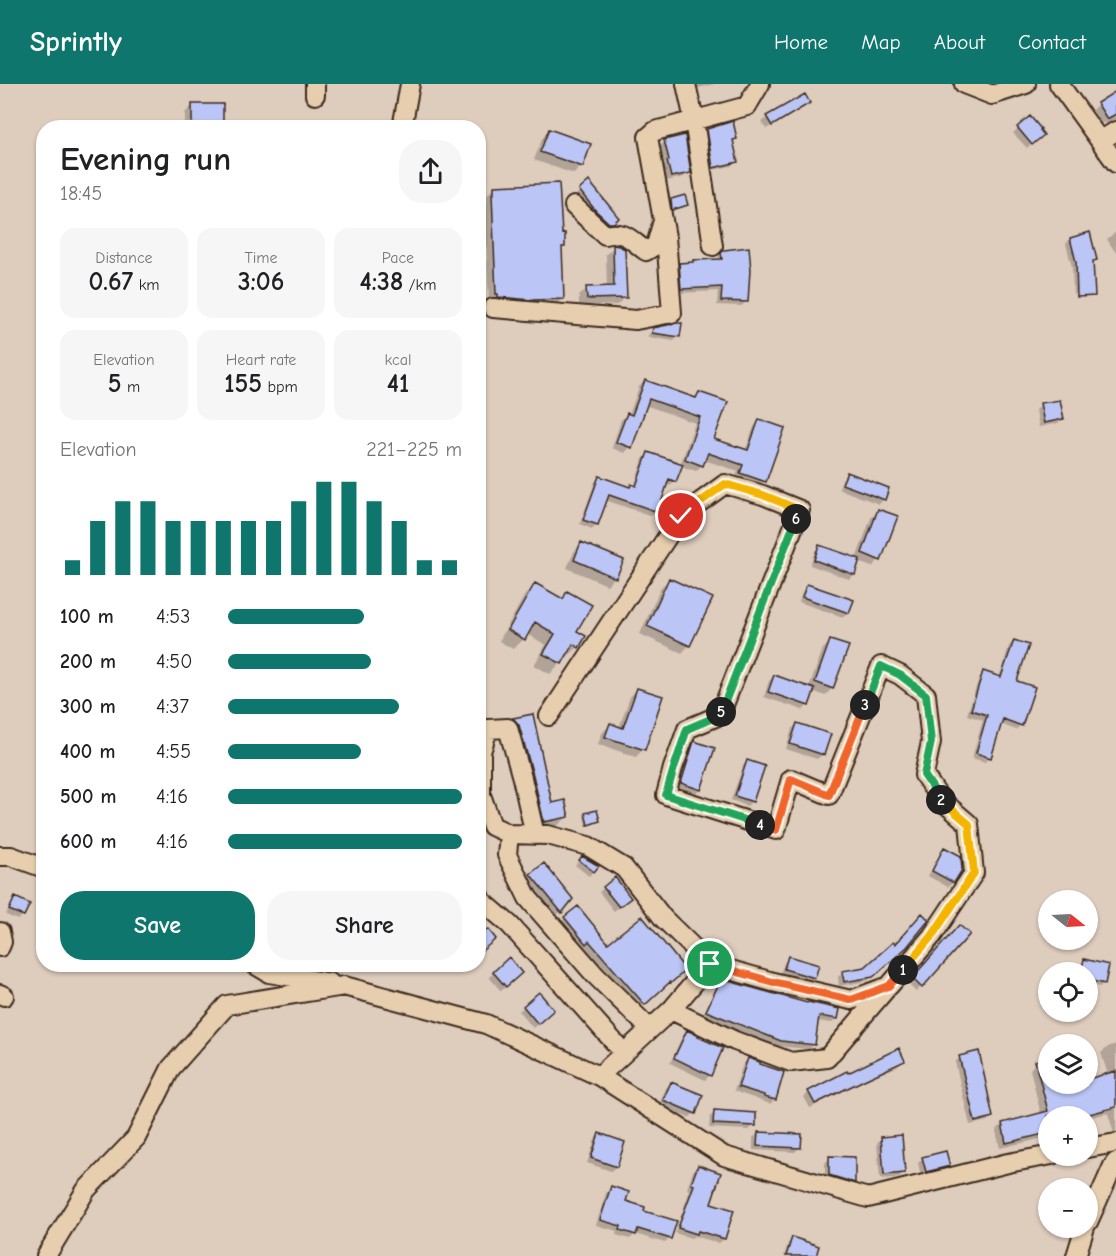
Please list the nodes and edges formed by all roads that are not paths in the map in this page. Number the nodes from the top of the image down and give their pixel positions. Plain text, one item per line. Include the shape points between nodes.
1 (411, 84) edge
2 (686, 84) edge
3 (760, 84) edge
4 (964, 84) edge
5 (1026, 84) edge
6 (1059, 84) edge
7 (404, 120) edge
8 (694, 120) junction
9 (1116, 131) edge
10 (1100, 141) junction
11 (1116, 163) edge
12 (574, 206) dead end
13 (663, 219) junction
14 (713, 246) dead end
15 (493, 308) dead end
16 (549, 716) dead end
17 (486, 736) edge
18 (486, 809) edge
19 (509, 834) junction
20 (535, 835) junction
21 (0, 856) edge
22 (36, 865) edge
23 (486, 904) edge
24 (0, 932) edge
25 (0, 947) edge
26 (710, 964) junction
27 (267, 972) edge
28 (344, 986) junction
29 (889, 986) junction
30 (671, 1010) junction
31 (650, 1029) junction
32 (624, 1053) junction
33 (599, 1076) junction
34 (1116, 1143) edge
35 (1098, 1146) edge
36 (1038, 1158) edge
37 (1116, 1162) edge
38 (1098, 1200) edge
39 (1082, 1238) edge
40 (46, 1256) edge
41 (1076, 1256) edge

1 - 7 street
2 - 8 street
3 - 8 street via 747,106
4 - 5 street via 992,95
6 - 10 street
8 - 13 street via 648,136
8 - 14 street
9 - 10 street
10 - 11 street
12 - 13 street via 605,236 629,236 646,251 656,244
13 - 15 street via 672,313 636,320
16 - 29 street via 681,516 725,484 800,510 720,715 687,729 666,795 776,830 791,779 829,795 881,666 926,695 931,742 924,775 940,799 969,824 974,873 932,936
17 - 20 street via 488,729 508,728
18 - 19 street via 492,826
19 - 20 street
19 - 31 street via 507,855 528,898
20 - 26 street via 588,846 624,868 663,918
21 - 22 street
23 - 32 street via 510,925
24 - 25 street
26 - 29 street via 851,1000
26 - 30 street
27 - 28 street
28 - 33 street via 486,1024
28 - 40 street via 227,1005 171,1068 136,1138 86,1190
29 - 30 street via 827,1058 791,1062
30 - 31 street
31 - 32 street
32 - 33 street
33 - 36 street via 724,1156 868,1198
34 - 35 street
37 - 38 street
39 - 41 street

